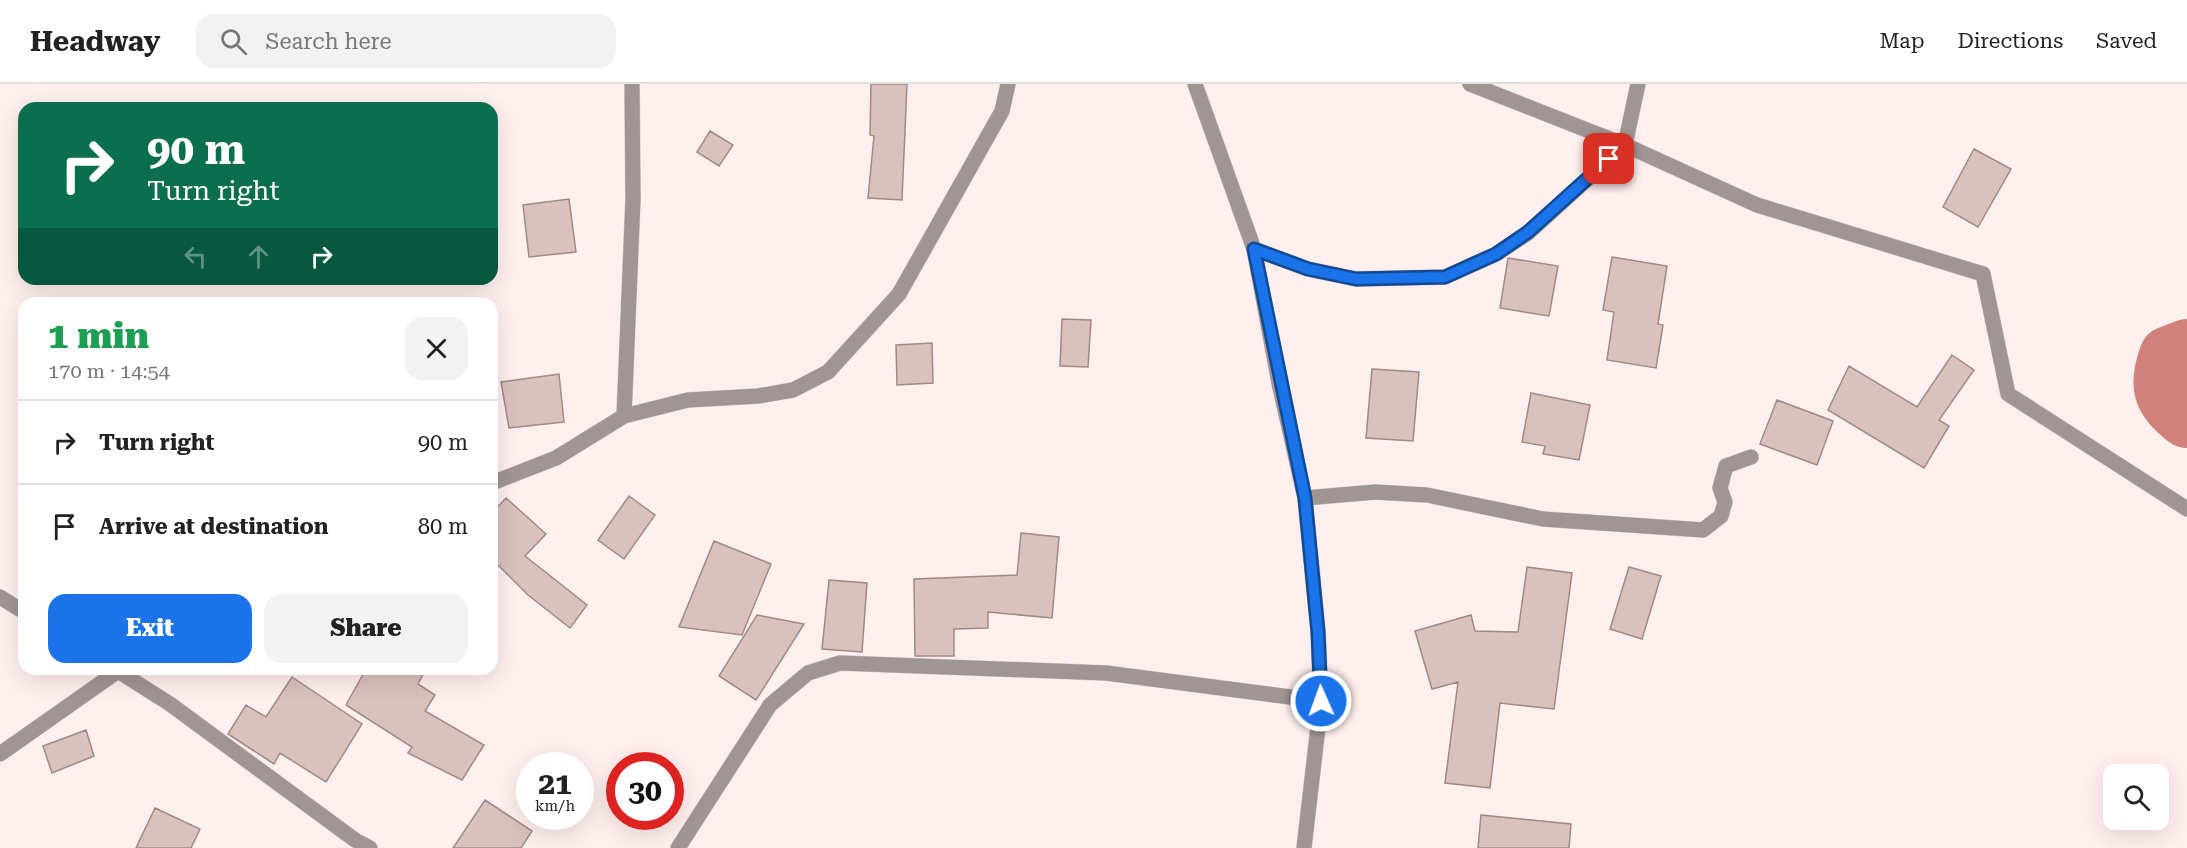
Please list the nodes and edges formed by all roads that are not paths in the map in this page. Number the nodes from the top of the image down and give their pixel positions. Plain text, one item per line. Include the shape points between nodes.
1 (632, 84) edge
2 (1008, 84) edge
3 (1195, 84) edge
4 (1470, 84) edge
5 (1638, 84) edge
6 (1625, 144) junction
7 (1254, 249) junction
8 (624, 416) junction
9 (1751, 457) dead end
10 (498, 481) edge
11 (1305, 498) junction
12 (2187, 509) edge
13 (0, 597) edge
14 (18, 608) edge
15 (111, 675) edge
16 (126, 675) edge
17 (1321, 701) junction
18 (0, 754) edge
19 (370, 848) edge
20 (678, 848) edge
21 (1304, 848) edge

1 - 8 street via 633,200
2 - 8 street via 1002,111 899,294 828,372 793,390 688,400
3 - 7 street
4 - 6 street
5 - 6 street
6 - 7 street via 1528,232 1496,254 1445,277 1356,279 1308,269
6 - 12 street via 1757,205 1983,274 2008,394
7 - 11 street
8 - 10 street via 556,458
9 - 11 street via 1726,466 1720,488 1725,502 1721,516 1703,530 1543,519 1427,495 1375,492
11 - 17 street
13 - 14 street
15 - 18 street
16 - 19 street
17 - 20 street via 1106,673 840,663 808,673 770,705
17 - 21 street

